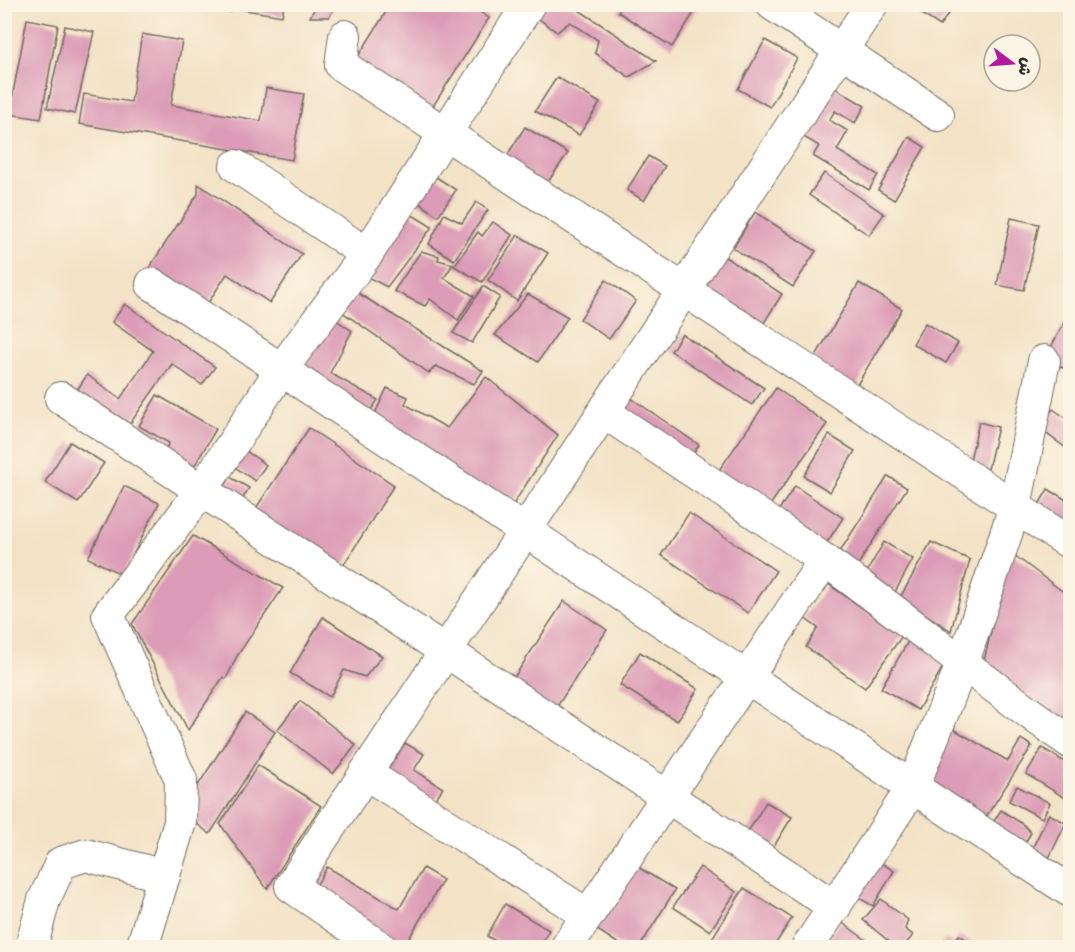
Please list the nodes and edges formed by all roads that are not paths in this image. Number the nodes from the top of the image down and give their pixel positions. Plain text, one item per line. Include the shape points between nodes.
1 (529, 4) edge
2 (772, 4) edge
3 (872, 4) edge
4 (345, 36) dead end
5 (841, 51) junction
6 (938, 115) dead end
7 (445, 133) junction
8 (236, 166) dead end
9 (367, 254) junction
10 (152, 284) dead end
11 (684, 290) junction
12 (1044, 361) dead end
13 (281, 370) junction
14 (61, 398) dead end
15 (604, 412) junction
16 (202, 490) junction
17 (1015, 507) junction
18 (525, 531) junction
19 (1071, 543) edge
20 (825, 560) junction
21 (446, 651) junction
22 (963, 662) junction
23 (747, 677) junction
24 (1071, 742) edge
25 (365, 773) junction
26 (913, 787) junction
27 (667, 796) junction
28 (164, 876) junction
29 (1071, 891) edge
30 (835, 907) junction
31 (588, 915) junction
32 (31, 948) edge
33 (142, 948) edge
34 (381, 948) edge
35 (566, 948) edge
36 (807, 948) edge

1 - 7 street
2 - 5 street
3 - 5 street
4 - 7 street via 341,64
5 - 6 street
5 - 11 street
7 - 9 street
7 - 11 street
8 - 9 street
9 - 13 street
10 - 13 street
11 - 15 street
11 - 17 street
12 - 17 street
13 - 16 street
13 - 18 street
14 - 16 street
15 - 18 street
15 - 20 street
16 - 21 street
16 - 28 street via 108,615 181,780 180,822
17 - 19 street
17 - 22 street
18 - 21 street
18 - 23 street
20 - 22 street
20 - 23 street
21 - 25 street
21 - 27 street
22 - 24 street
22 - 26 street
23 - 26 street
23 - 27 street
25 - 31 street
25 - 34 street via 291,886
26 - 29 street
26 - 30 street
27 - 30 street
27 - 31 street
28 - 32 street via 86,855 61,863 44,900
28 - 33 street
30 - 36 street
31 - 35 street

